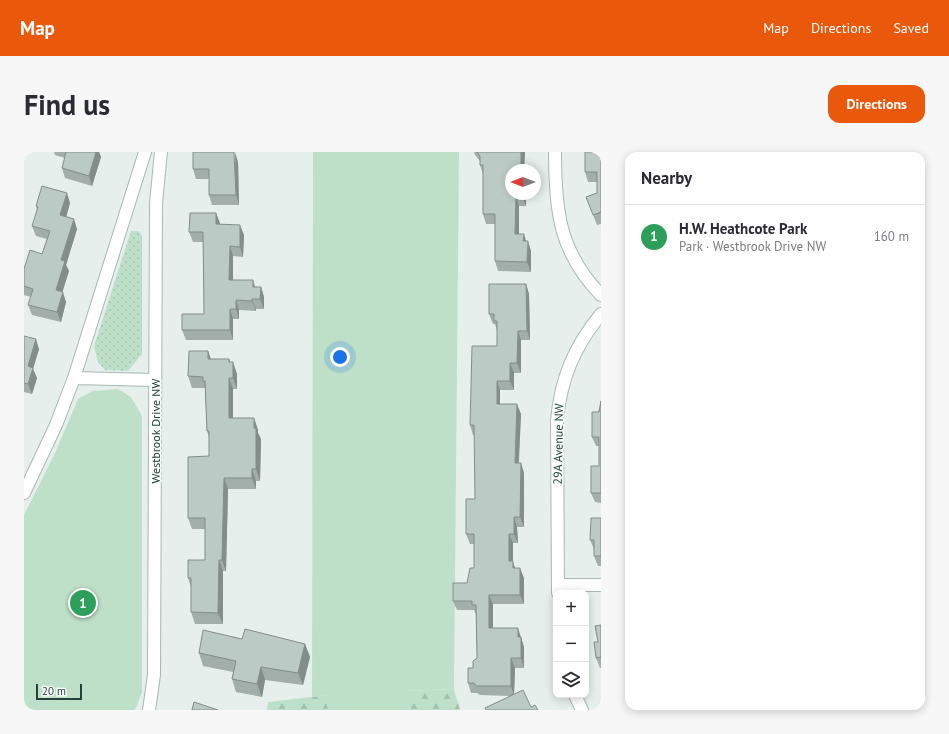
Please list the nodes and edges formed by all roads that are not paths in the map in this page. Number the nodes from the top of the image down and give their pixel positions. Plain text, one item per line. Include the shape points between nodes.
1 (145, 152) edge
2 (161, 152) edge
3 (555, 152) edge
4 (601, 295) edge
5 (601, 314) edge
6 (74, 378) junction
7 (155, 380) junction
8 (24, 493) edge
9 (601, 585) edge
10 (558, 589) edge
11 (148, 710) edge

1 - 6 street
2 - 7 street, Westbrook Drive NW via 156,203
3 - 4 street via 556,198 561,230 577,266
5 - 10 street, 29A Avenue NW via 579,343 559,397
6 - 7 street
6 - 8 street via 56,425
7 - 11 street, Westbrook Drive NW via 154,675
9 - 10 street, 29A Avenue NW

